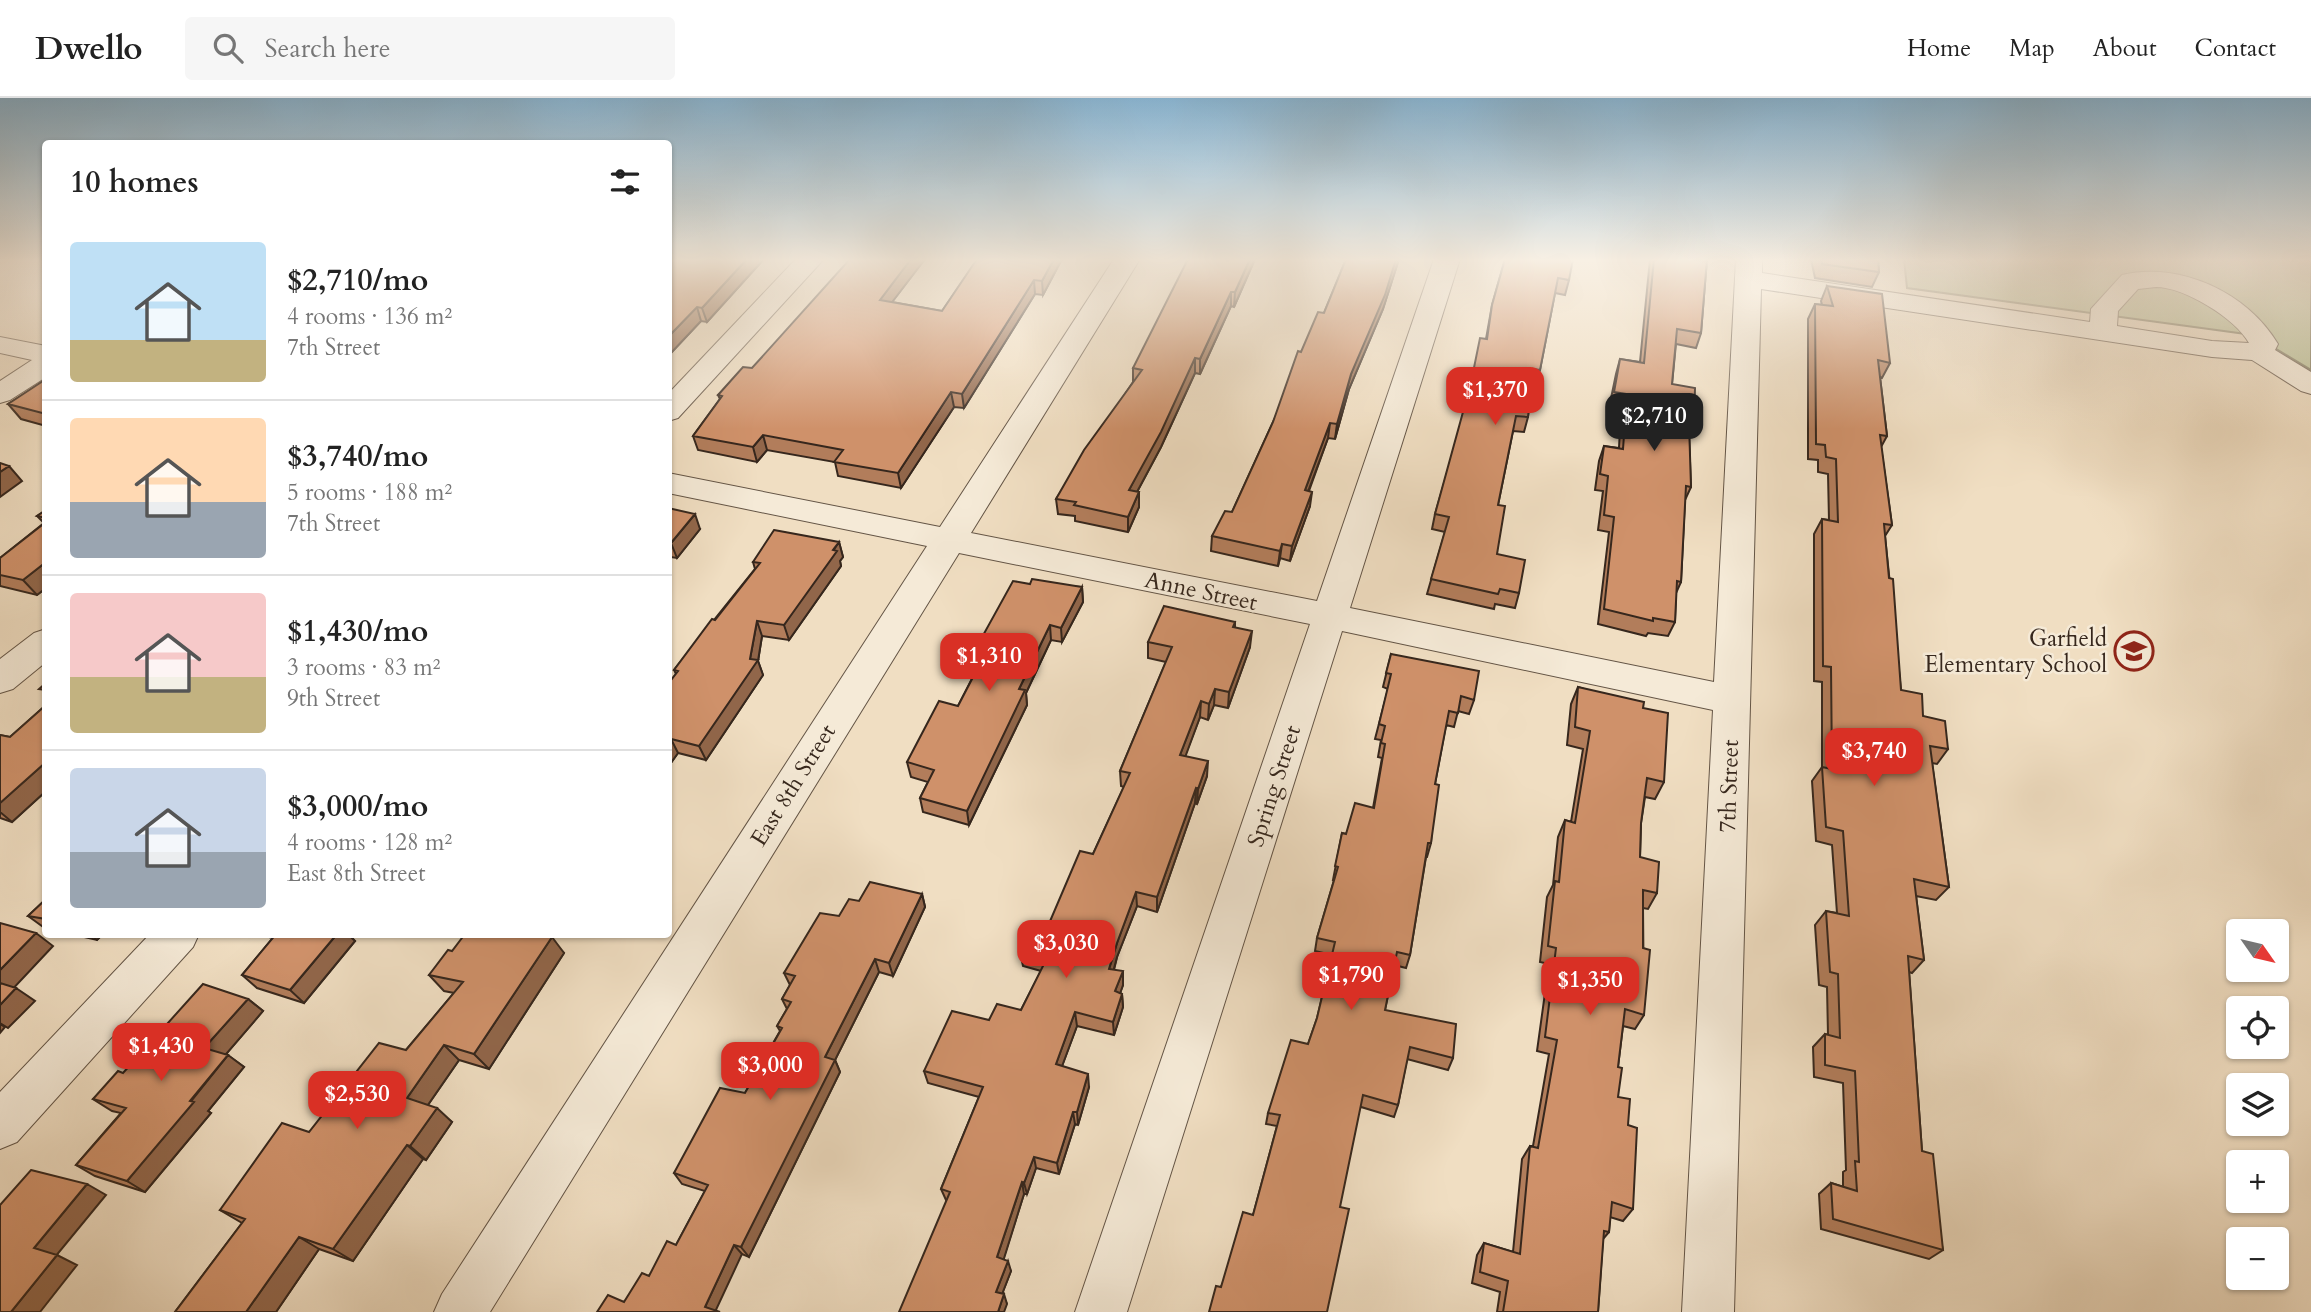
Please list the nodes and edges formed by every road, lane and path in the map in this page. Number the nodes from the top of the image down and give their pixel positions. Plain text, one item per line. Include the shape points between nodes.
1 (759, 316) edge
2 (1091, 316) edge
3 (1429, 316) edge
4 (1747, 316) edge
5 (2013, 316) edge
6 (2102, 316) edge
7 (2239, 316) edge
8 (2094, 330) junction
9 (0, 345) edge
10 (2259, 352) junction
11 (42, 354) edge
12 (42, 367) edge
13 (2311, 385) edge
14 (0, 394) edge
15 (672, 408) edge
16 (672, 484) edge
17 (949, 539) junction
18 (1330, 617) junction
19 (42, 645) edge
20 (0, 679) edge
21 (1732, 700) junction
22 (174, 938) edge
23 (0, 1126) edge
24 (460, 1312) edge
25 (1101, 1312) edge
26 (1708, 1312) edge

1 - 15 street
2 - 17 street, East 8th Street
3 - 18 street, Spring Street
4 - 21 street, 7th Street
5 - 8 street
6 - 8 street
7 - 10 street via 2260,334 2263,344
8 - 10 street via 2224,351
9 - 11 street
10 - 13 street
12 - 14 street
16 - 17 street, Anne Street
17 - 18 street, Anne Street
17 - 24 street, East 8th Street
18 - 21 street, Anne Street
18 - 25 street, Spring Street
19 - 20 street
21 - 26 street, 7th Street
22 - 23 street

